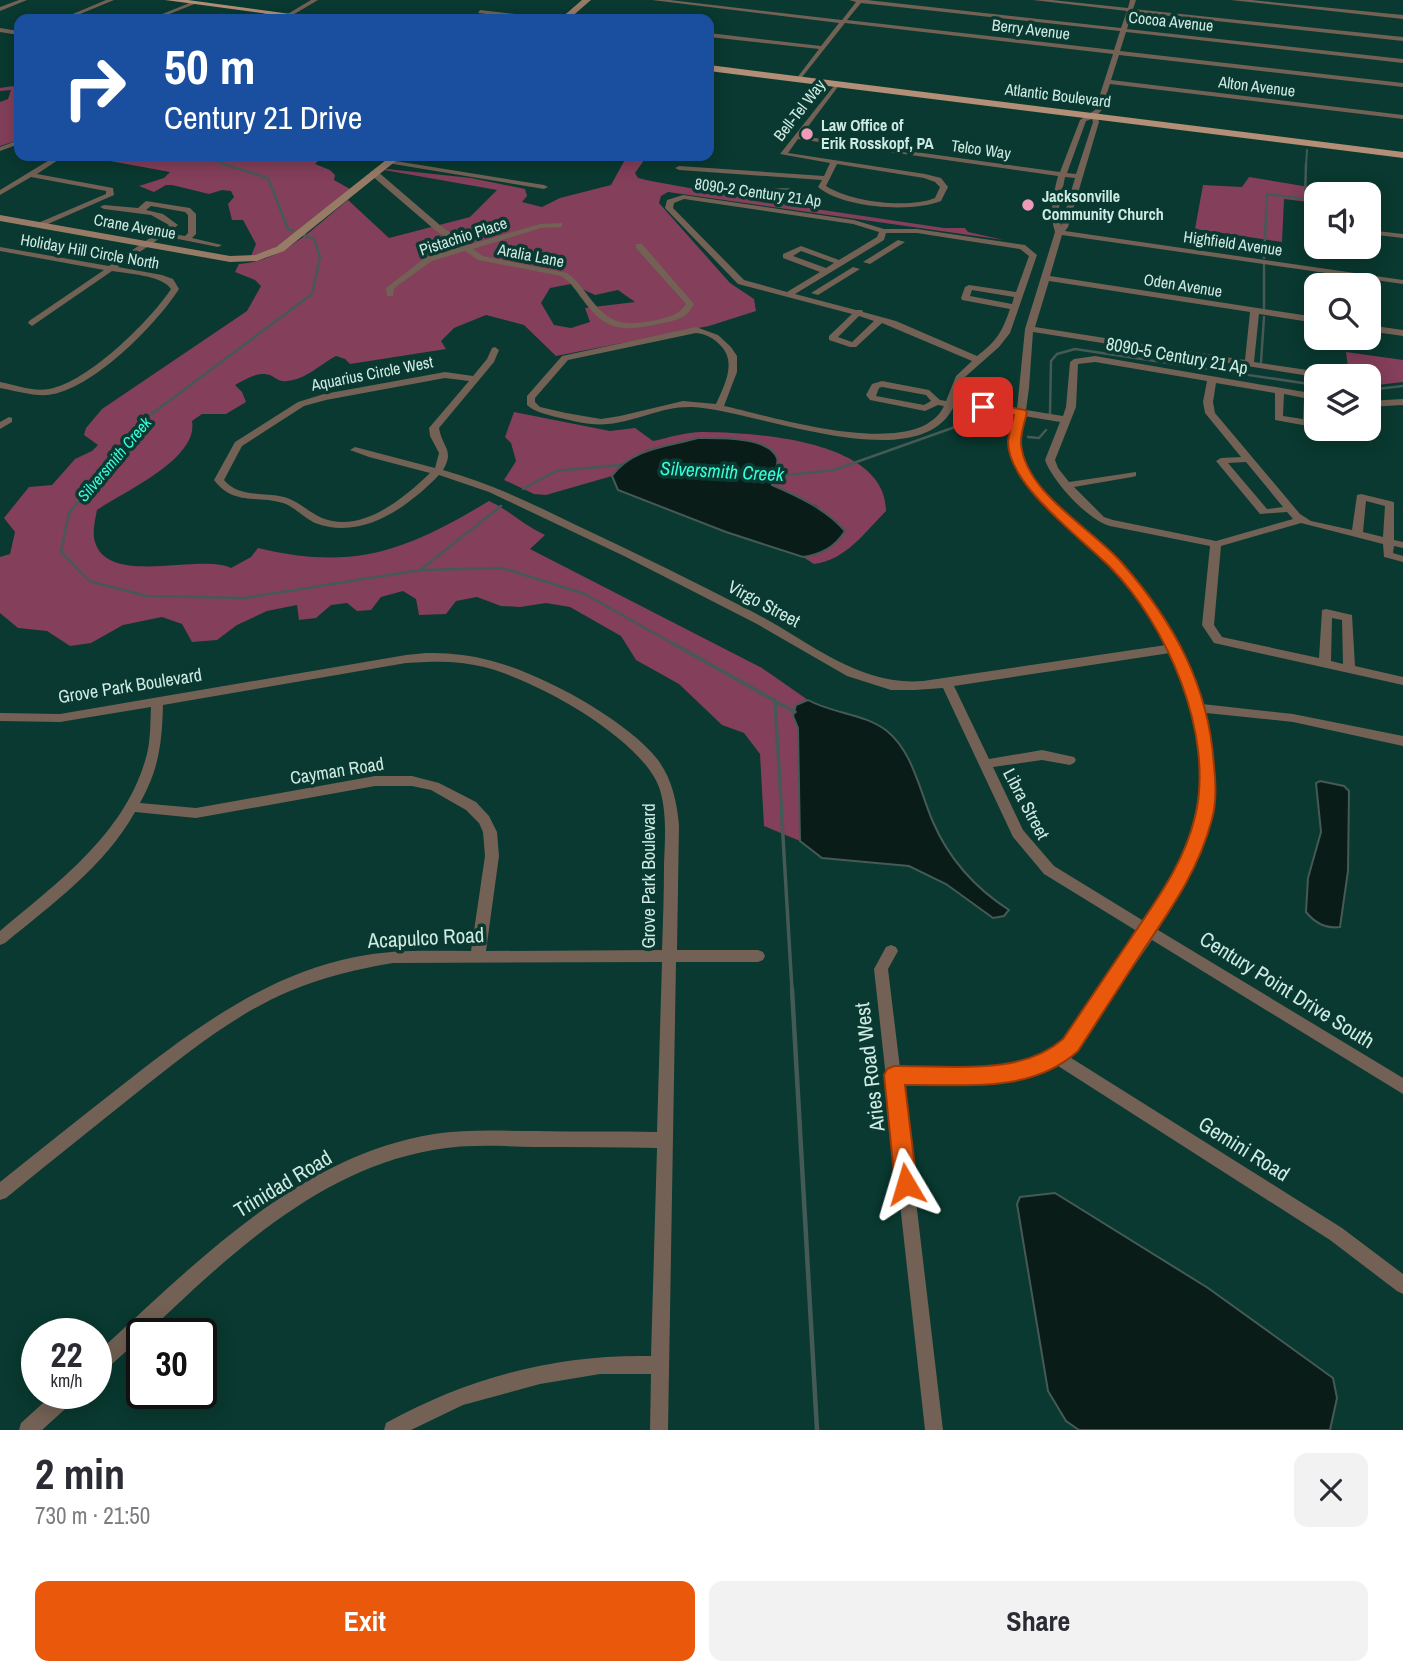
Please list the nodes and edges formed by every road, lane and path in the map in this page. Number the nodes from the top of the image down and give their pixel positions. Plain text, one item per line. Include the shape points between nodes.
1 (24, 0) edge
2 (111, 0) edge
3 (169, 0) edge
4 (315, 0) edge
5 (587, 0) edge
6 (656, 0) edge
7 (852, 0) edge
8 (860, 0) edge
9 (1036, 0) edge
10 (1133, 0) edge
11 (1234, 0) edge
12 (665, 1) edge
13 (194, 3) junction
14 (0, 9) edge
15 (1131, 10) junction
16 (480, 12) dead end
17 (270, 13) joint
18 (76, 14) edge
19 (166, 14) edge
20 (280, 14) edge
21 (291, 14) edge
22 (497, 14) edge
23 (571, 14) edge
24 (1403, 17) edge
25 (844, 21) junction
26 (1124, 30) junction
27 (714, 36) edge
28 (1403, 39) edge
29 (823, 48) junction
30 (1117, 53) junction
31 (1403, 61) edge
32 (714, 69) edge
33 (799, 79) junction
34 (1108, 82) junction
35 (837, 84) junction
36 (1403, 85) edge
37 (1094, 115) junction
38 (1403, 117) edge
39 (795, 137) junction
40 (1403, 155) edge
41 (51, 161) edge
42 (390, 161) edge
43 (404, 161) edge
44 (685, 161) edge
45 (834, 163) junction
46 (679, 168) junction
47 (374, 173) junction
48 (28, 174) junction
49 (1063, 174) junction
50 (672, 176) dead end
51 (1080, 177) junction
52 (823, 181) junction
53 (0, 185) edge
54 (10, 187) junction
55 (544, 187) dead end
56 (0, 193) edge
57 (104, 208) dead end
58 (138, 212) junction
59 (0, 218) edge
60 (41, 225) junction
61 (559, 225) dead end
62 (883, 231) junction
63 (1059, 232) junction
64 (1381, 233) edge
65 (162, 234) junction
66 (1403, 236) edge
67 (186, 239) junction
68 (901, 242) dead end
69 (146, 243) junction
70 (218, 245) dead end
71 (870, 245) junction
72 (639, 246) dead end
73 (465, 248) junction
74 (0, 249) edge
75 (886, 251) junction
76 (867, 262) dead end
77 (840, 263) junction
78 (110, 269) junction
79 (856, 269) dead end
80 (826, 271) junction
81 (815, 277) junction
82 (1045, 278) junction
83 (1403, 282) edge
84 (831, 284) junction
85 (815, 293) dead end
86 (390, 294) dead end
87 (787, 295) junction
88 (1020, 295) junction
89 (1016, 307) junction
90 (1255, 310) junction
91 (859, 312) junction
92 (1304, 318) edge
93 (881, 319) junction
94 (33, 323) dead end
95 (1029, 329) junction
96 (1381, 330) edge
97 (1403, 333) edge
98 (495, 350) dead end
99 (978, 360) junction
100 (1249, 363) junction
101 (1304, 372) edge
102 (474, 379) junction
103 (1212, 380) junction
104 (0, 385) edge
105 (1280, 391) junction
106 (1304, 396) edge
107 (937, 402) junction
108 (1403, 402) edge
109 (1381, 403) edge
110 (948, 404) junction
111 (719, 407) junction
112 (1020, 416) junction
113 (9, 420) dead end
114 (1304, 422) edge
115 (1065, 424) junction
116 (0, 426) edge
117 (355, 450) dead end
118 (1248, 458) junction
119 (438, 471) junction
120 (1132, 474) dead end
121 (1066, 485) junction
122 (1290, 509) junction
123 (1300, 520) junction
124 (1357, 535) junction
125 (1388, 542) junction
126 (1216, 544) junction
127 (1403, 545) edge
128 (1403, 558) edge
129 (1174, 648) junction
130 (1325, 664) junction
131 (1349, 669) junction
132 (1403, 681) edge
133 (947, 684) junction
134 (157, 701) junction
135 (1199, 708) junction
136 (2, 719) edge
137 (1403, 741) edge
138 (1070, 760) dead end
139 (985, 764) junction
140 (131, 807) junction
141 (1148, 930) junction
142 (0, 939) edge
143 (891, 951) dead end
144 (478, 955) junction
145 (668, 955) junction
146 (758, 956) dead end
147 (1057, 1057) junction
148 (894, 1075) junction
149 (1403, 1087) edge
150 (666, 1140) junction
151 (0, 1192) edge
152 (1403, 1285) edge
153 (112, 1352) edge
154 (661, 1365) junction
155 (50, 1409) edge
156 (27, 1430) edge
157 (393, 1430) edge
158 (659, 1430) edge
159 (934, 1430) edge

1 - 14 street
2 - 18 street
3 - 13 main road
4 - 21 street
5 - 23 street
6 - 12 street, Berry Avenue
7 - 8 street, Cocoa Avenue
8 - 25 street
8 - 26 street, Cocoa Avenue
9 - 15 street
10 - 15 street
11 - 24 street
12 - 25 street, Berry Avenue
13 - 17 main road
13 - 19 street
15 - 26 street
15 - 28 street
16 - 22 street
17 - 20 main road
25 - 29 street
25 - 30 street, Berry Avenue
26 - 30 street
26 - 31 street, Cocoa Avenue
27 - 29 street
29 - 33 street
30 - 34 street
30 - 36 street, Berry Avenue
32 - 33 main road, Atlantic Boulevard
33 - 35 main road, Atlantic Boulevard
34 - 37 street
34 - 38 street, Alton Avenue
35 - 37 main road, Atlantic Boulevard
35 - 39 street, Bell-Tel Way
37 - 40 main road, Atlantic Boulevard
37 - 49 street via 1083,120
37 - 51 street via 1097,122
39 - 45 street, Bell-Tel Way via 783,154
39 - 49 street, Telco Way
41 - 48 street
42 - 47 street
43 - 55 street
44 - 46 street
45 - 52 street
45 - 52 street via 932,177 944,187 929,205 906,205 831,194
46 - 50 street
46 - 52 street
47 - 69 street, Crane Avenue via 300,234 265,256 239,260
47 - 73 street, Aralia Lane
48 - 54 street
48 - 60 street via 110,190 110,195
49 - 51 street, Telco Way
49 - 63 street via 1056,200
51 - 63 street
53 - 54 street
54 - 56 street
57 - 58 street
58 - 65 street via 170,220 174,225
58 - 67 street via 149,203 187,210 193,228
59 - 60 street, Crane Avenue
60 - 69 street, Crane Avenue
61 - 73 street, Pistachio Place via 540,226
62 - 71 street
62 - 87 street, 8090-2 Century 21 Ap via 855,222 688,197 667,205 734,278
62 - 88 street, 8090-2 Century 21 Ap via 917,231 1027,249 1033,256
63 - 82 street
63 - 83 street, Highfield Avenue
64 - 66 street
65 - 67 street
65 - 69 street
67 - 70 street
68 - 75 street
69 - 78 street
71 - 75 street
71 - 77 street
72 - 73 street, Aralia Lane via 689,300 685,313 646,325 614,325 599,317 572,278 491,262
73 - 86 street, Pistachio Place via 418,265 390,288
74 - 78 street, Holiday Hill Circle North
75 - 76 street
77 - 80 street
77 - 80 street via 801,248 786,256
78 - 94 street
78 - 104 street, Holiday Hill Circle North via 159,277 174,284 174,291 151,323 75,382 40,392
79 - 84 street
80 - 81 street
81 - 84 street
81 - 87 street
82 - 90 street, Oden Avenue
82 - 95 street
84 - 85 street
87 - 91 street, 8090-2 Century 21 Ap
88 - 89 street, 8090-2 Century 21 Ap
88 - 89 street via 969,287 965,298
89 - 99 street, 8090-2 Century 21 Ap via 1000,343
90 - 92 street, Oden Avenue
90 - 100 street
91 - 93 street, 8090-2 Century 21 Ap
91 - 93 street via 832,338 853,345
93 - 99 street, 8090-2 Century 21 Ap
95 - 100 street
95 - 112 street
96 - 97 street
98 - 102 street
99 - 110 street, 8090-2 Century 21 Ap via 960,378
100 - 101 street
102 - 119 street via 434,428 444,458
102 - 119 street, Aquarius Circle West via 445,375 301,404 237,443 219,480 232,492 290,502 320,521 349,525 393,510
103 - 105 street, 8090-5 Century 21 Ap
103 - 115 street, 8090-5 Century 21 Ap via 1083,359 1072,367 1072,407
103 - 118 street via 1210,413
105 - 106 street, 8090-5 Century 21 Ap
105 - 114 street via 1278,418
107 - 107 street via 929,393 882,384 875,386 871,395 925,408
107 - 110 street
108 - 109 street
110 - 111 street, 8090-2 Century 21 Ap via 945,414 918,431 871,438
110 - 112 street via 957,410
111 - 111 street, 8090-2 Century 21 Ap via 736,368 735,358 716,336 696,330 565,358 530,398 537,409 600,422 683,404
112 - 115 street
112 - 129 street via 1014,442 1032,482 1051,506 1116,564
113 - 116 street
115 - 121 street, 8090-5 Century 21 Ap via 1051,460
117 - 119 street, Virgo Street
118 - 122 street
118 - 122 street via 1222,461 1264,512
119 - 133 street, Virgo Street via 492,490 726,603 865,678 909,687
120 - 121 street
121 - 126 street, 8090-5 Century 21 Ap via 1089,510 1110,523
122 - 123 street
123 - 124 street
123 - 126 street
124 - 125 street
124 - 125 street via 1361,498 1390,504
125 - 127 street
125 - 128 street via 1388,555
126 - 130 street via 1211,633 1227,643
129 - 133 street, Virgo Street
129 - 135 street
130 - 131 street
130 - 131 street via 1326,613 1348,618
131 - 132 street
133 - 139 street, Libra Street
134 - 136 street, Grove Park Boulevard via 61,718
134 - 140 street via 151,762
134 - 145 street, Grove Park Boulevard via 418,658 485,663 532,681 630,739 661,776 672,825
135 - 137 street via 1293,718
135 - 141 street via 1207,762 1204,817 1184,875
138 - 139 street via 1042,755
139 - 141 street, Libra Street via 1018,833 1041,862 1064,881
140 - 142 street via 72,879
140 - 144 street, Cayman Road via 196,813 374,781 434,786 471,806 490,832 492,856
141 - 147 street via 1070,1045
141 - 149 street, Century Point Drive South
143 - 148 street, Aries Road West via 881,969
144 - 145 street, Acapulco Road
144 - 151 street, Acapulco Road via 363,960 282,986 214,1024
145 - 146 street, Acapulco Road
145 - 150 street, Grove Park Boulevard
147 - 148 street via 1010,1074
147 - 152 street, Gemini Road via 1336,1234
148 - 159 street, Aries Road West
150 - 153 street, Trinidad Road via 466,1138 385,1155 309,1190 235,1241
150 - 154 street, Grove Park Boulevard
154 - 157 street via 594,1366 531,1376 461,1397
154 - 158 street, Grove Park Boulevard
155 - 156 street

